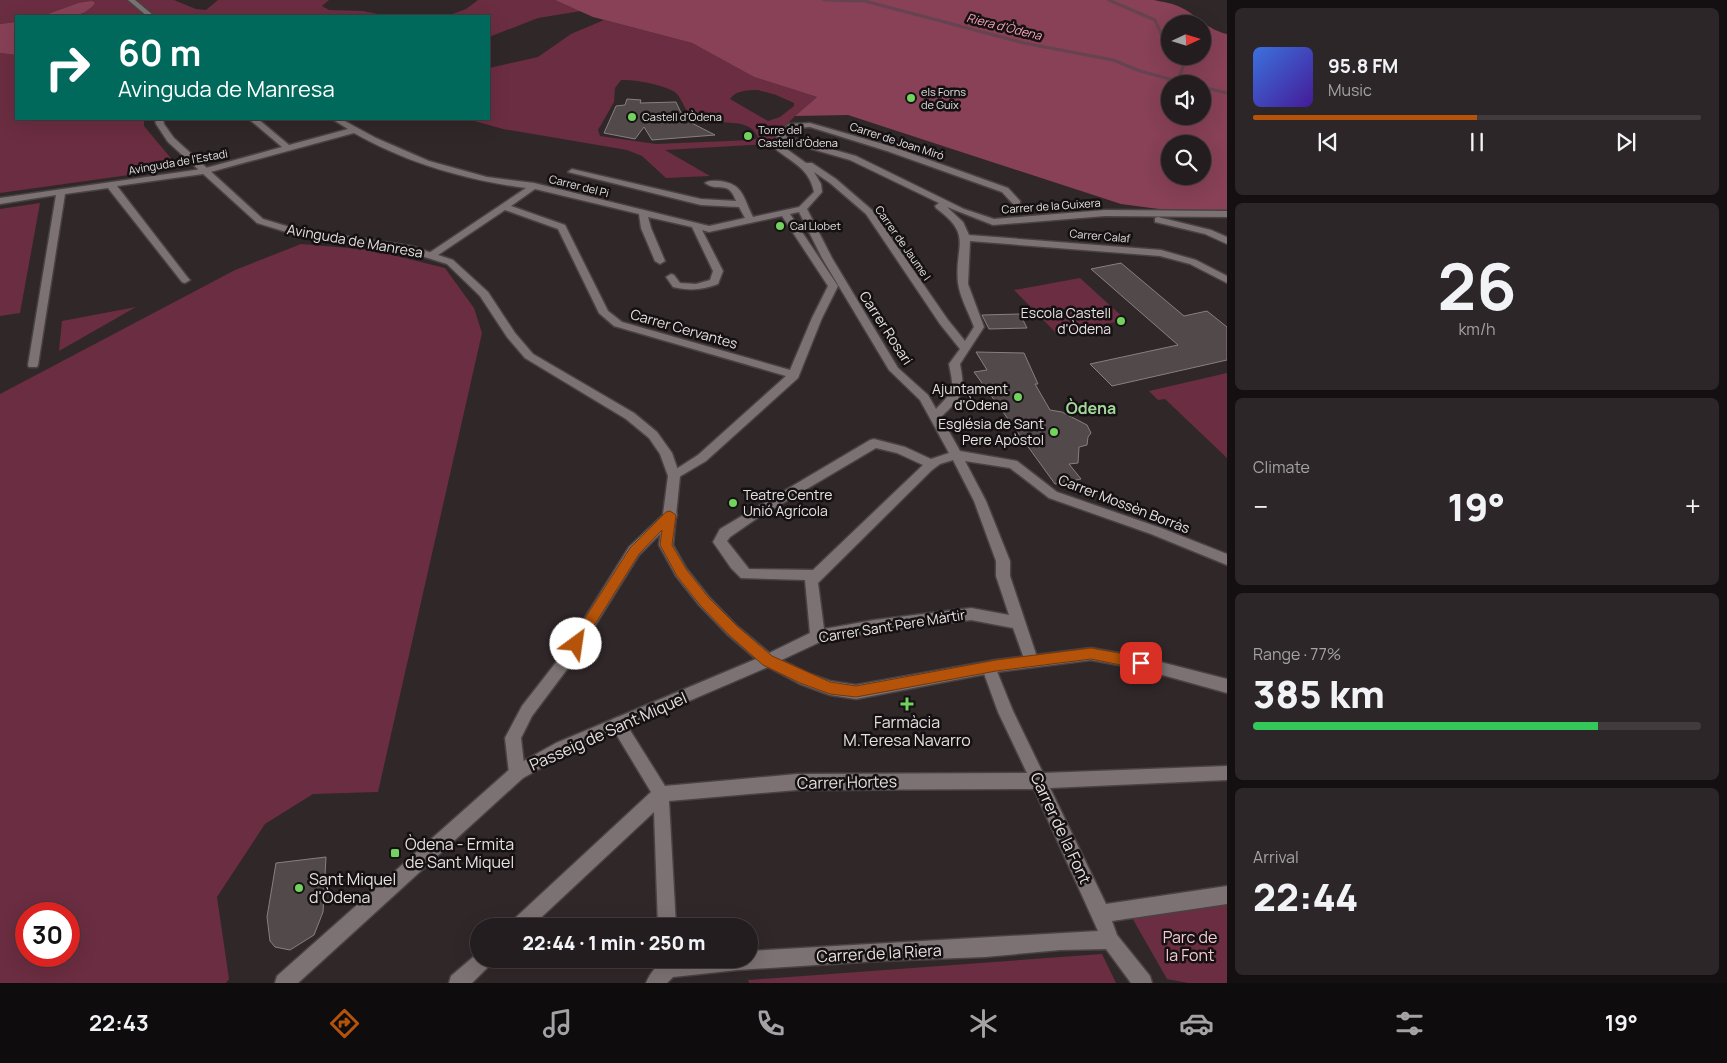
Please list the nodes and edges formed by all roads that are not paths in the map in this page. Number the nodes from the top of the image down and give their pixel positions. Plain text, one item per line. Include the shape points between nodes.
1 (131, 0) edge
2 (150, 15) edge
3 (159, 120) edge
4 (254, 120) edge
5 (338, 120) edge
6 (355, 130) junction
7 (791, 141) junction
8 (289, 149) junction
9 (782, 149) junction
10 (203, 172) junction
11 (572, 172) dead end
12 (709, 183) dead end
13 (111, 185) junction
14 (534, 186) junction
15 (912, 186) junction
16 (61, 192) junction
17 (0, 200) edge
18 (1017, 203) dead end
19 (742, 204) junction
20 (504, 206) junction
21 (802, 209) junction
22 (643, 212) junction
23 (785, 213) junction
24 (1134, 214) junction
25 (1227, 214) edge
26 (751, 221) junction
27 (695, 225) junction
28 (966, 238) junction
29 (1227, 240) edge
30 (432, 255) junction
31 (660, 261) dead end
32 (671, 277) dead end
33 (185, 280) dead end
34 (1227, 280) edge
35 (966, 349) junction
36 (33, 365) dead end
37 (794, 375) junction
38 (934, 417) junction
39 (956, 455) junction
40 (932, 464) junction
41 (674, 476) junction
42 (670, 515) junction
43 (1227, 560) edge
44 (816, 576) junction
45 (1019, 623) junction
46 (818, 636) junction
47 (768, 660) junction
48 (1031, 660) junction
49 (989, 668) junction
50 (1227, 686) edge
51 (618, 724) junction
52 (517, 772) junction
53 (1227, 773) edge
54 (1039, 781) junction
55 (661, 794) junction
56 (1227, 894) edge
57 (1101, 914) junction
58 (528, 918) edge
59 (667, 918) edge
60 (1110, 940) junction
61 (758, 960) edge
62 (474, 968) edge
63 (665, 968) edge
64 (284, 983) edge
65 (458, 983) edge
66 (656, 983) edge
67 (1143, 983) edge

1 - 2 street
3 - 10 street, Avinguda de Manresa via 172,140
4 - 8 street
5 - 6 street, Carrer del Pi
6 - 8 street, Avinguda de l'Estadi
6 - 14 street, Carrer del Pi via 426,163 486,180
7 - 9 street, Carrer de la Guixera via 773,143
7 - 15 street, Carrer de la Guixera via 853,158
7 - 18 street, Carrer de Joan Miró via 779,136 792,126 810,125 890,149 1005,190
8 - 10 street, Avinguda de l'Estadi
9 - 21 street via 818,182 818,192
9 - 35 street, Carrer de Jaume I via 833,181 869,212
10 - 13 street, Avinguda de l'Estadi
10 - 30 street, Avinguda de Manresa via 251,215 272,226 381,243
11 - 19 street via 701,202
12 - 19 street via 730,185 737,191
13 - 16 street, Avinguda de l'Estadi
13 - 33 street
14 - 20 street
14 - 22 street, Carrer del Pi
15 - 24 street, Carrer de la Guixera via 961,211 992,222 1105,213
15 - 28 street via 960,223
16 - 17 street, Avinguda de l'Estadi
16 - 36 street
19 - 26 street
20 - 30 street
20 - 37 street, Carrer Cervantes via 562,227 604,313 618,324
21 - 23 street, Carrer del Pi
21 - 38 street, Carrer Rosari via 827,258 894,370 924,398
22 - 27 street, Carrer del Pi
22 - 31 street
23 - 26 street, Carrer del Pi
23 - 37 street via 833,286
24 - 25 street, Carrer de la Guixera
24 - 29 street via 1208,232
26 - 27 street, Carrer del Pi via 709,229
27 - 32 street via 718,272 714,282 702,288 688,287 677,285
28 - 34 street, Carrer Calaf via 1161,254 1193,262
28 - 35 street via 963,285 979,327
30 - 41 street, Avinguda de Manresa via 450,262 484,294 529,356 630,416 653,435 666,453
35 - 38 street via 954,364 957,394
37 - 41 street via 702,458
38 - 39 street, Carrer Rosari
39 - 40 street
39 - 43 street, Carrer Mossèn Borràs via 1013,464 1053,495
39 - 45 street via 980,501 1003,560 1003,576
40 - 44 street
40 - 44 street via 902,450 874,444 751,516 725,533 720,542 746,574
41 - 42 street, Avinguda de Manresa
42 - 47 street, Avinguda de Manresa via 666,545 681,572 711,609
42 - 52 street via 634,551 566,660 527,711 513,738
44 - 46 street via 811,581
45 - 46 street, Carrer Sant Pere Màrtir via 971,614
45 - 48 street
46 - 47 street, Carrer Sant Pere Màrtir
47 - 49 street, Avinguda de Manresa via 805,679 830,688 856,692
47 - 51 street, Passeig de Sant Miquel
48 - 49 street, Avinguda de Manresa
48 - 50 street, Avinguda de Manresa via 1091,654 1141,663
49 - 54 street, Carrer de la Font
51 - 52 street, Passeig de Sant Miquel
51 - 55 street
52 - 64 street, Passeig de Sant Miquel
53 - 54 street, Carrer Hortes
54 - 55 street, Carrer Hortes via 797,782
54 - 57 street, Carrer de la Font
55 - 58 street
55 - 59 street
56 - 57 street
57 - 60 street, Carrer de la Font
60 - 61 street, Carrer de la Riera
60 - 67 street, Carrer de la Font
62 - 65 street
63 - 66 street, Carrer de la Riera

